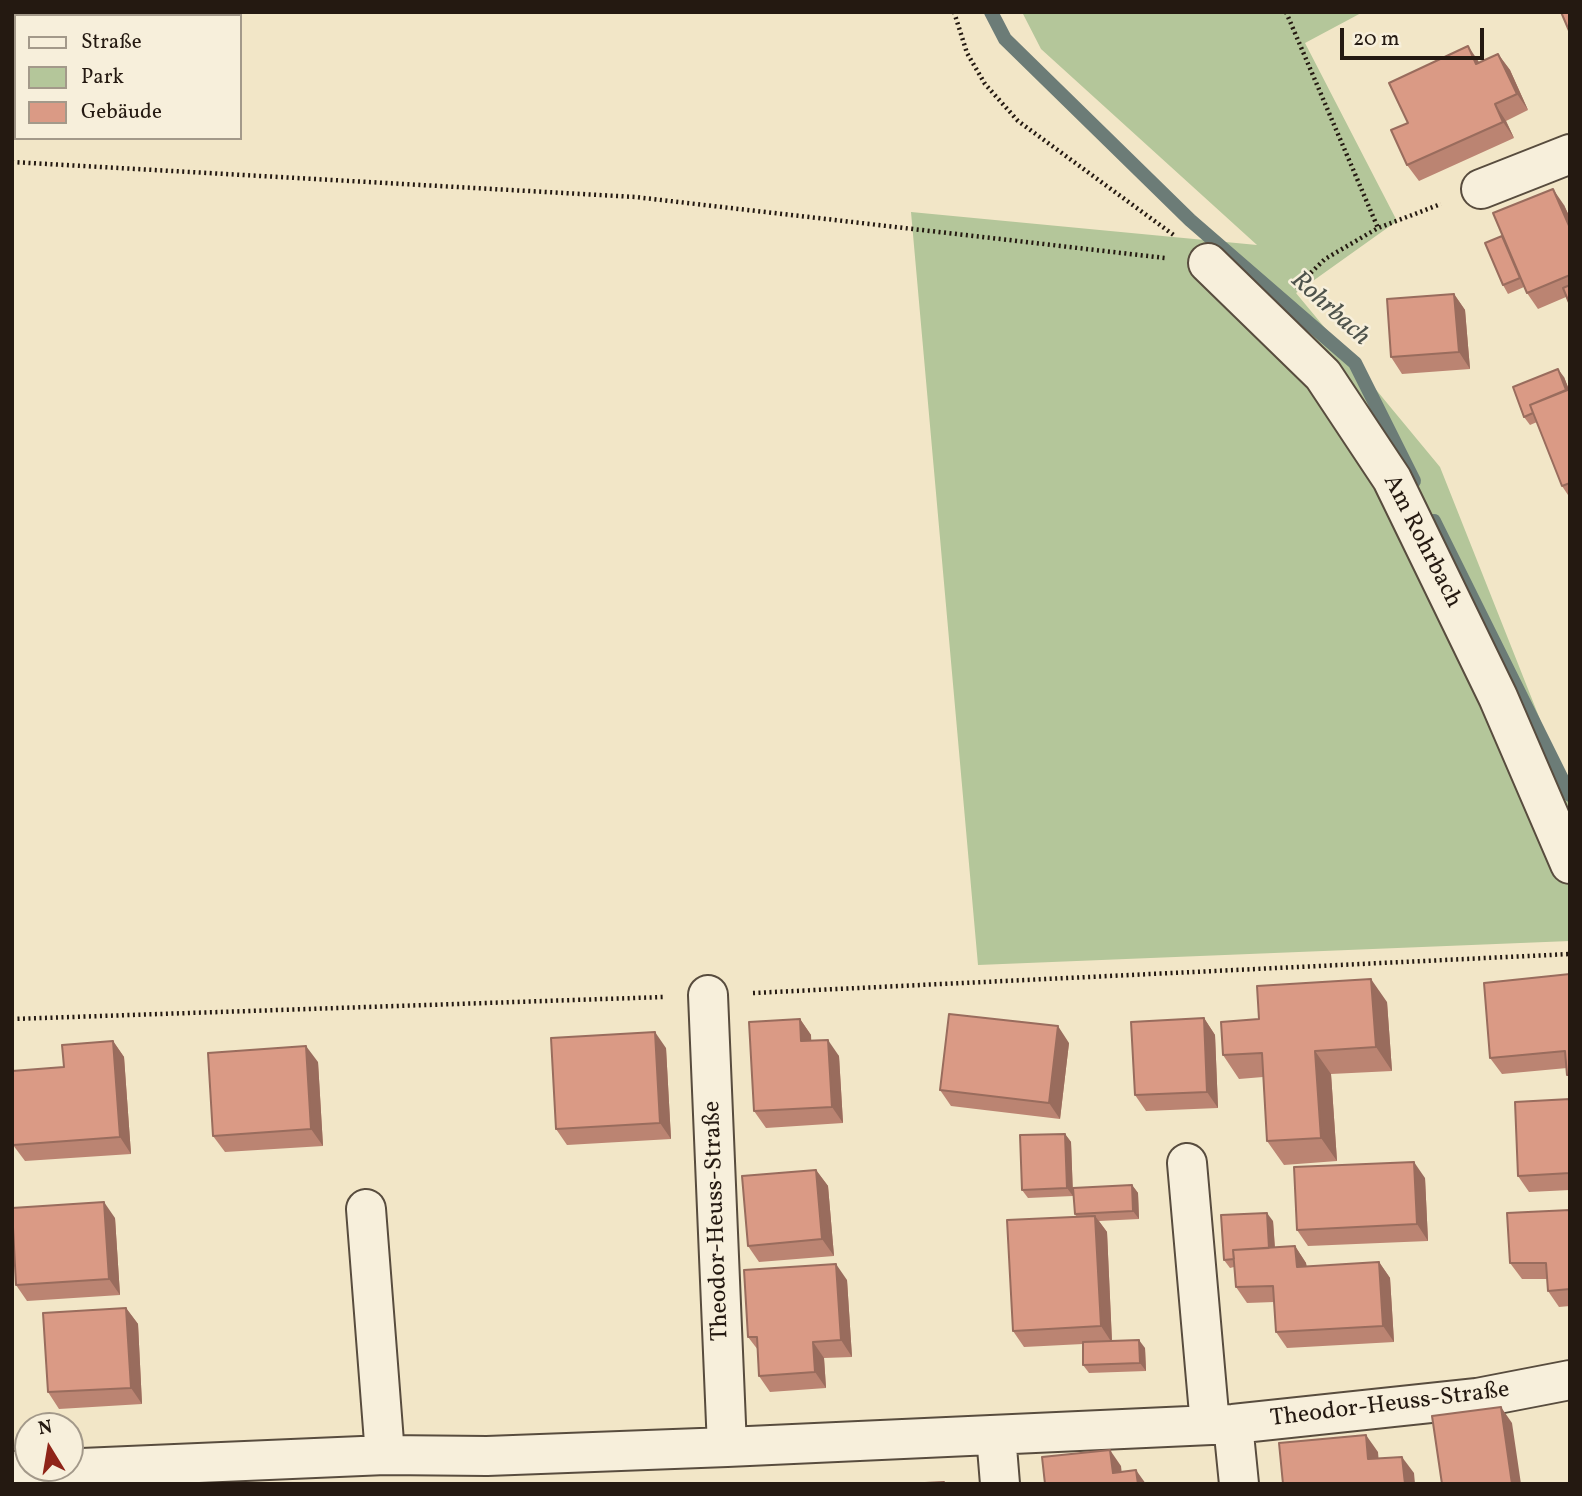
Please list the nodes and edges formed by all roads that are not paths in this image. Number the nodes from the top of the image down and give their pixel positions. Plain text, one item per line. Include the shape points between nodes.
1 (1570, 154) edge
2 (1481, 189) road end
3 (1208, 263) road end
4 (1570, 864) edge
5 (708, 995) road end
6 (1187, 1163) dead end
7 (366, 1209) dead end
8 (1570, 1380) edge
9 (1222, 1425) junction
10 (996, 1435) junction
11 (727, 1447) junction
12 (385, 1455) junction
13 (487, 1470) edge
14 (12, 1471) edge
15 (1000, 1484) edge
16 (1239, 1484) edge

1 - 2 street
3 - 4 street, Am Rohrbach via 1323,375 1392,480 1498,697
5 - 11 street, Theodor-Heuss-Straße
6 - 9 street
7 - 12 street
8 - 9 street, Theodor-Heuss-Straße via 1477,1398
9 - 10 street, Theodor-Heuss-Straße
9 - 16 street
10 - 11 street, Theodor-Heuss-Straße
10 - 15 street
11 - 13 street, Theodor-Heuss-Straße
12 - 13 street, Theodor-Heuss-Straße
12 - 14 street, Theodor-Heuss-Straße

